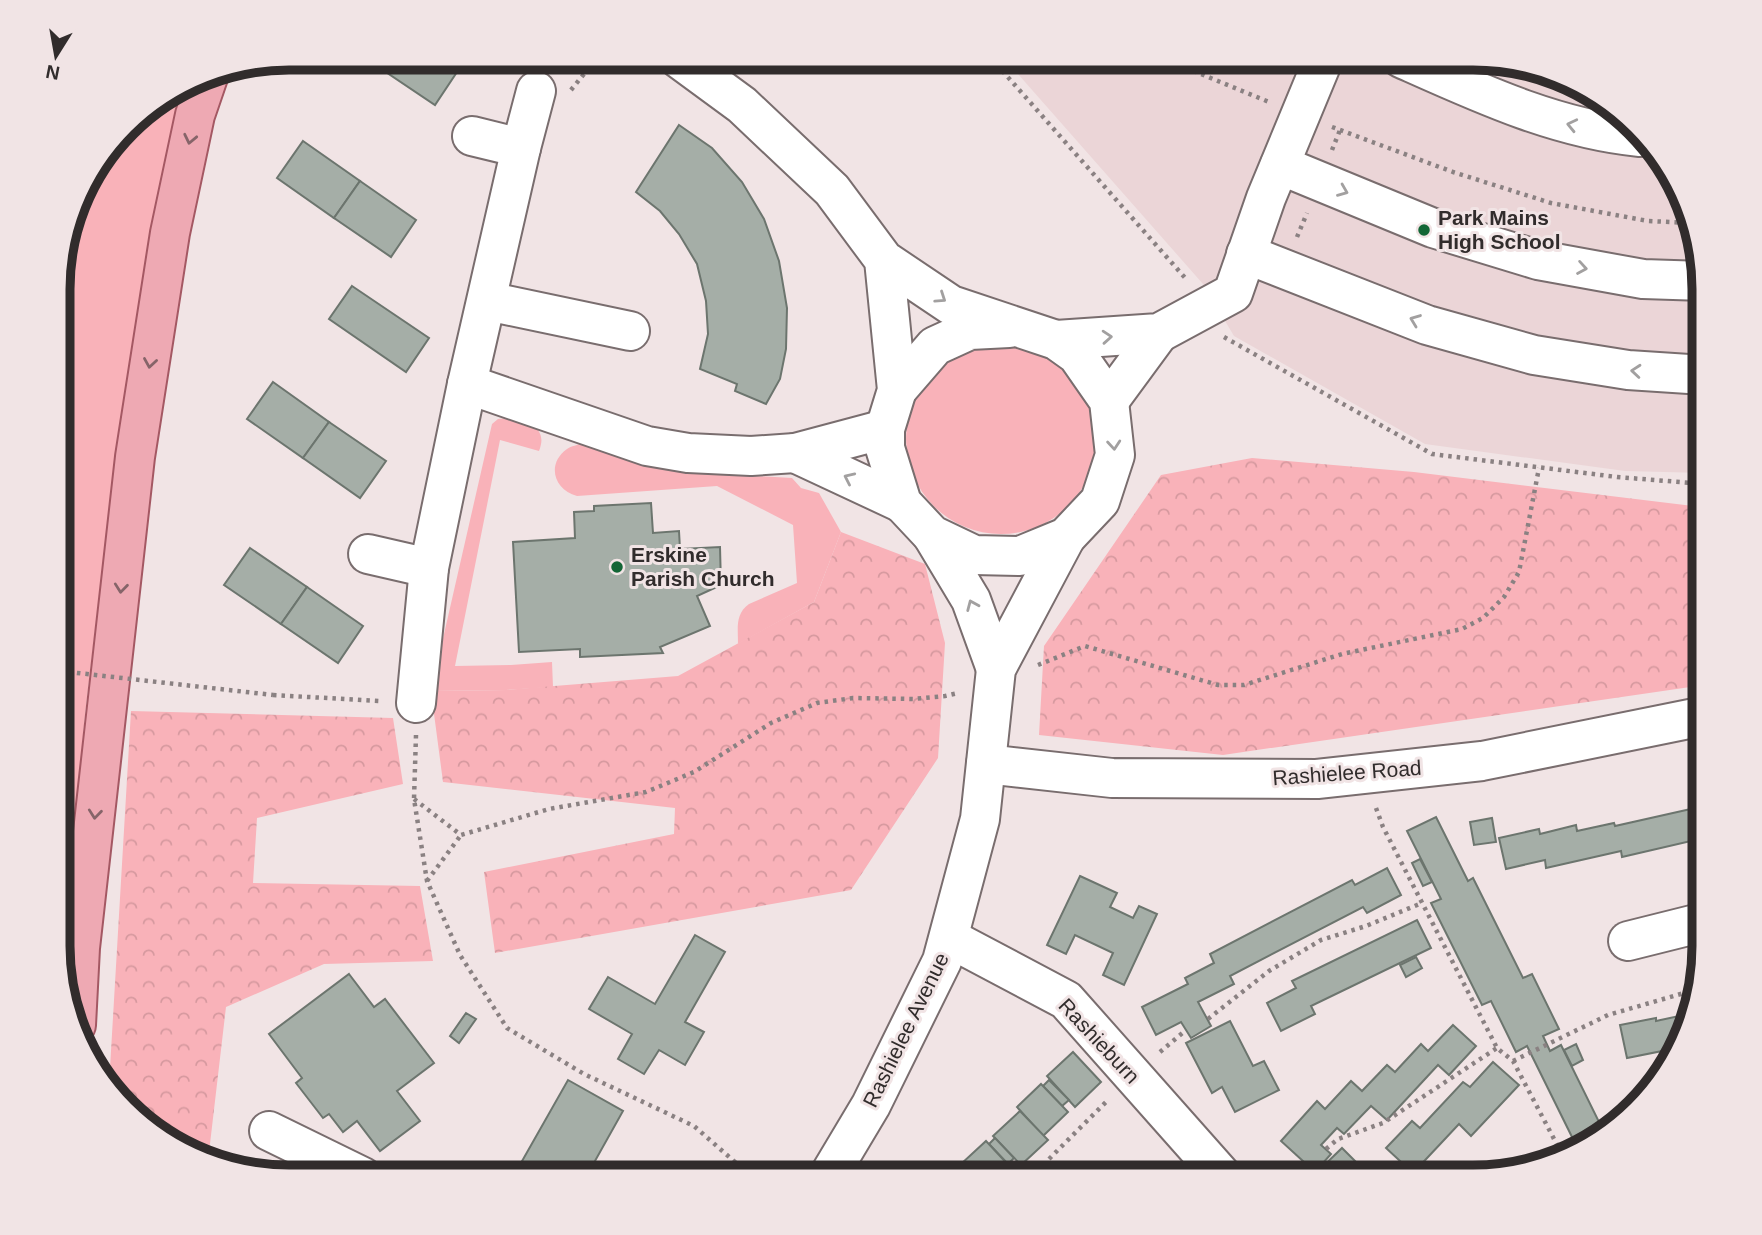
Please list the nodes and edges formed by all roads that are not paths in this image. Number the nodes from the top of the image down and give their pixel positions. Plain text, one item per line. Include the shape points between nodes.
1 (694, 70) edge
2 (1319, 70) edge
3 (1428, 70) edge
4 (204, 87) edge
5 (552, 93) road end
6 (472, 136) dead end
7 (1630, 136) edge
8 (522, 148) junction
9 (1280, 166) junction
10 (1246, 254) junction
11 (884, 260) junction
12 (1692, 281) edge
13 (487, 301) junction
14 (1018, 327) junction
15 (630, 331) dead end
16 (1159, 333) junction
17 (1056, 340) junction
18 (1692, 374) edge
19 (467, 384) junction
20 (897, 390) junction
21 (1109, 401) junction
22 (885, 429) junction
23 (796, 453) junction
24 (902, 503) junction
25 (932, 535) junction
26 (1066, 537) junction
27 (368, 554) dead end
28 (429, 568) junction
29 (995, 676) junction
30 (416, 703) road end
31 (1692, 718) edge
32 (986, 764) junction
33 (1692, 925) edge
34 (948, 938) junction
35 (1628, 941) dead end
36 (77, 1003) edge
37 (269, 1131) dead end
38 (338, 1165) edge
39 (835, 1165) edge
40 (1212, 1165) edge

1 - 11 street via 742,105 832,190
2 - 9 street
7 -> 3 street via 1562,123
4 -> 36 main road via 170,233 135,457
5 - 8 street
6 - 8 street
8 - 13 street
9 - 10 street
9 -> 12 street via 1433,228 1538,260 1643,279
10 - 16 street via 1233,293
18 -> 10 street via 1628,370 1534,355 1427,325
11 -> 14 street via 951,305
11 - 20 street
13 - 15 street
13 - 19 street
14 - 17 street
14 - 20 street via 970,330 936,346
17 -> 16 street
16 - 21 street
17 - 21 street via 1077,355
19 - 23 street via 646,446 751,456
19 - 28 street
20 - 22 street
21 -> 26 street via 1115,455 1100,501
22 - 23 street
22 - 24 street via 885,448
24 -> 23 street
24 - 25 street
25 - 26 street via 974,555 1009,556
29 -> 25 street, Rashielee Avenue via 971,600
26 - 29 street, Rashielee Avenue
27 - 28 street
28 - 30 street
29 - 32 street, Rashielee Avenue
31 - 32 street, Rashielee Road via 1482,761 1317,779 1112,778
32 - 34 street, Rashielee Avenue via 980,820
33 - 35 street
34 - 39 street, Rashielee Avenue via 942,961 871,1105
34 - 40 street, Rashieburn via 1066,1000
37 - 38 street

